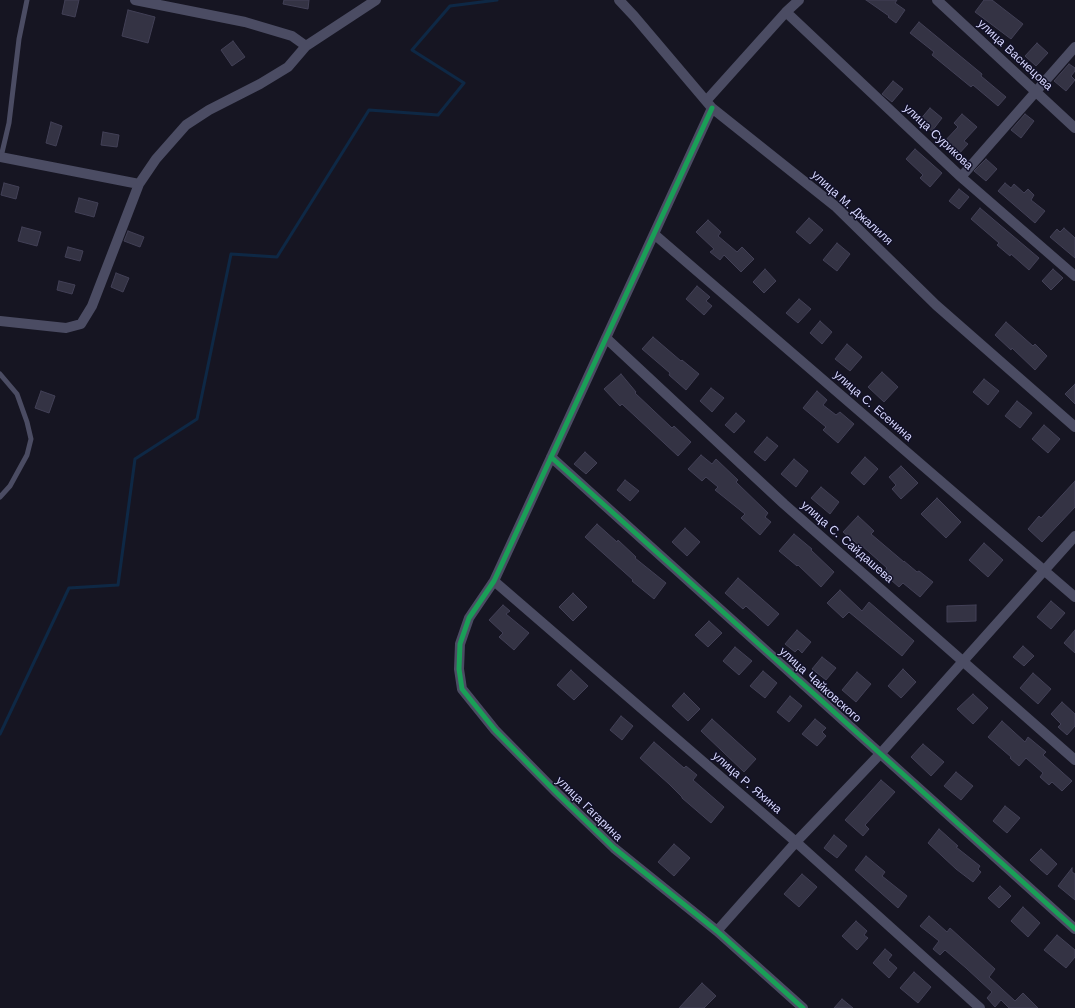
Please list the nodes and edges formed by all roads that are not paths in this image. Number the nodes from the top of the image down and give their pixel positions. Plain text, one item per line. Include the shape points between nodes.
1 (27, 0) edge
2 (135, 0) edge
3 (376, 0) edge
4 (619, 0) edge
5 (799, 0) edge
6 (937, 0) edge
7 (786, 12) junction
8 (306, 46) junction
9 (1075, 47) edge
10 (1035, 92) junction
11 (709, 105) junction
12 (1075, 128) edge
13 (0, 157) edge
14 (961, 177) junction
15 (139, 184) junction
16 (654, 234) junction
17 (1075, 276) edge
18 (0, 321) edge
19 (606, 338) junction
20 (0, 374) edge
21 (1075, 427) edge
22 (551, 457) junction
23 (0, 497) edge
24 (1075, 536) edge
25 (1044, 570) junction
26 (494, 581) junction
27 (1075, 597) edge
28 (963, 662) junction
29 (881, 754) junction
30 (1075, 760) edge
31 (796, 842) junction
32 (1075, 929) edge
33 (717, 931) junction
34 (803, 1008) edge
35 (980, 1008) edge

1 - 13 lane via 19,39 9,123
2 - 8 street via 245,22 292,36
3 - 8 street
4 - 11 street, улица М. Джалиля
5 - 7 street, улица Гагарина
6 - 10 street, улица Васнецова
7 - 11 street, улица Гагарина
7 - 14 street, улица Сурикова
8 - 15 street via 288,67 186,125 156,159
9 - 10 street
10 - 12 street, улица Васнецова
10 - 14 street
11 - 16 street, улица Гагарина
11 - 21 street, улица М. Джалиля via 835,206 936,305
13 - 15 street
14 - 17 street, улица Сурикова
15 - 18 street via 92,306 81,324 66,328
16 - 19 street, улица Гагарина
16 - 25 street, улица С. Есенина
19 - 22 street, улица Гагарина
19 - 28 street, улица С. Сайдашева via 784,504
20 - 23 lane via 17,394 31,440 27,455 10,486
22 - 26 street, улица Гагарина
22 - 29 street, улица Чайковского
24 - 25 street
25 - 27 street, улица С. Есенина
25 - 28 street
26 - 31 street, улица Р. Яхина
26 - 33 street, улица Гагарина via 469,618 460,644 459,669 462,689 495,730 614,848
28 - 29 street
28 - 30 street, улица С. Сайдашева
29 - 31 street
29 - 32 street, улица Чайковского
31 - 33 street
31 - 35 street, улица Р. Яхина
33 - 34 street, улица Гагарина

